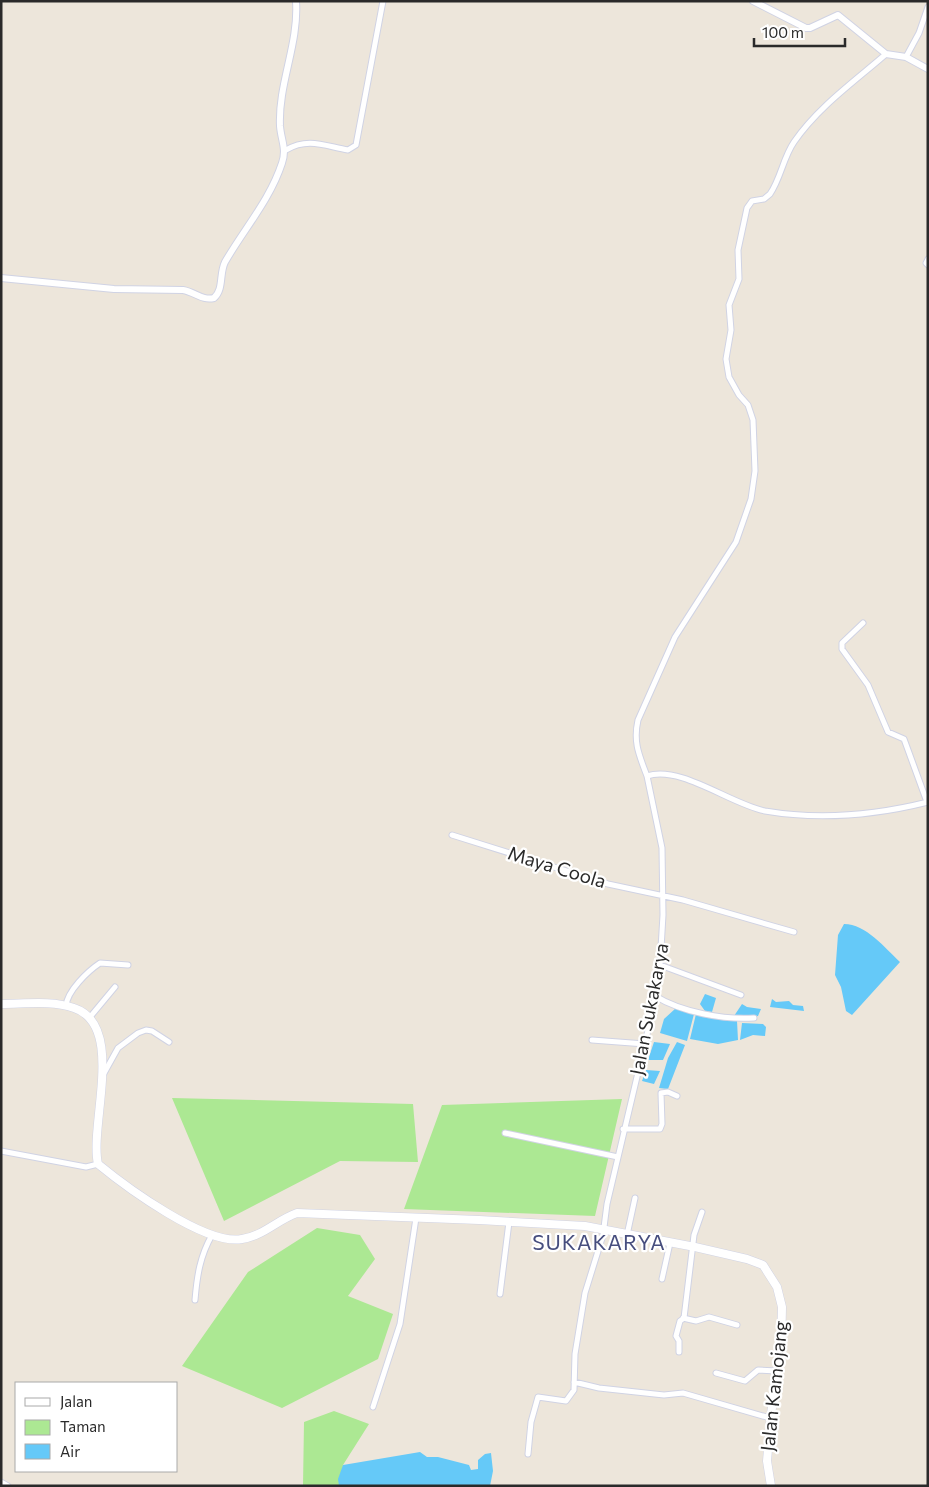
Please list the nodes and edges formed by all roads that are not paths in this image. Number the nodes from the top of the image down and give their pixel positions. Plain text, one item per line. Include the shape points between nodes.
1 (296, 1) edge
2 (383, 1) edge
3 (753, 1) edge
4 (928, 7) edge
5 (886, 54) junction
6 (906, 57) junction
7 (928, 69) edge
8 (286, 150) junction
9 (928, 259) edge
10 (928, 265) edge
11 (1, 278) edge
12 (862, 624) dead end
13 (647, 776) junction
14 (927, 802) edge
15 (452, 835) dead end
16 (663, 896) junction
17 (794, 932) dead end
18 (660, 965) junction
19 (128, 966) dead end
20 (114, 986) dead end
21 (741, 995) dead end
22 (655, 996) junction
23 (1, 1004) edge
24 (66, 1006) junction
25 (90, 1017) junction
26 (754, 1018) dead end
27 (592, 1040) dead end
28 (169, 1042) dead end
29 (645, 1044) junction
30 (102, 1078) junction
31 (677, 1096) dead end
32 (624, 1129) junction
33 (505, 1133) dead end
34 (1, 1151) edge
35 (618, 1156) junction
36 (98, 1164) junction
37 (635, 1198) dead end
38 (702, 1212) dead end
39 (416, 1218) junction
40 (509, 1222) junction
41 (603, 1230) junction
42 (627, 1235) junction
43 (212, 1236) junction
44 (670, 1243) junction
45 (693, 1247) junction
46 (662, 1279) dead end
47 (500, 1294) dead end
48 (195, 1300) dead end
49 (683, 1318) junction
50 (737, 1324) dead end
51 (679, 1352) dead end
52 (777, 1371) junction
53 (716, 1373) dead end
54 (574, 1382) junction
55 (373, 1408) dead end
56 (770, 1418) junction
57 (528, 1454) dead end
58 (1, 1482) edge
59 (8, 1486) edge
60 (771, 1486) edge

1 - 8 street via 296,27 280,125
2 - 8 street via 356,145 348,150 303,143
3 - 5 street via 806,28 838,15
4 - 6 street
5 - 6 street
5 - 13 street, Jalan Sukakarya via 832,100 802,131 790,148 770,194 752,201 747,208 738,250 738,279 729,309 731,330 726,364 736,391 748,405 756,435 751,500 736,542 675,637 638,720 635,732 637,752
6 - 7 street
8 - 11 street via 270,192 224,265 220,290 214,298 203,299 183,290 114,289
9 - 10 street
12 - 14 street via 842,643 842,649 868,685 888,732 904,739
13 - 14 street via 665,774 740,804 780,813 868,812
13 - 16 street, Jalan Sukakarya via 662,848
15 - 16 street, Maya Coola via 608,884
16 - 17 street, Maya Coola
16 - 18 street, Jalan Sukakarya
18 - 21 street
18 - 22 street, Jalan Sukakarya
19 - 24 street via 100,963 78,985 67,999
20 - 25 street
22 - 26 street via 696,1013
22 - 29 street, Jalan Sukakarya
23 - 24 main road
24 - 25 main road
25 - 30 main road via 99,1035
27 - 29 street
28 - 30 street via 152,1031 138,1033 118,1048
29 - 32 street, Jalan Sukakarya
30 - 36 main road via 96,1148
31 - 32 street via 661,1093 661,1129
32 - 35 street, Jalan Sukakarya
33 - 35 street
34 - 36 street via 86,1167
35 - 41 street, Jalan Sukakarya
36 - 43 main road via 163,1209
37 - 42 street
38 - 45 street
39 - 40 main road
39 - 43 main road via 297,1213 263,1232 242,1239
39 - 55 street via 400,1324
40 - 41 main road
40 - 47 street
41 - 42 main road
41 - 54 street, Jalan Sukakarya via 586,1293 575,1354
42 - 44 main road
43 - 48 street via 197,1272
44 - 45 main road
44 - 46 street
45 - 49 street
45 - 52 main road, Jalan Kamojang via 756,1262 768,1269 782,1307
49 - 50 street via 696,1321 709,1317
49 - 51 street via 676,1336
52 - 53 street via 758,1370 745,1381
52 - 56 main road, Jalan Kamojang
54 - 56 street via 664,1395 683,1393
54 - 57 street via 568,1400 538,1397 531,1422
56 - 60 main road, Jalan Kamojang via 767,1468
58 - 59 street

